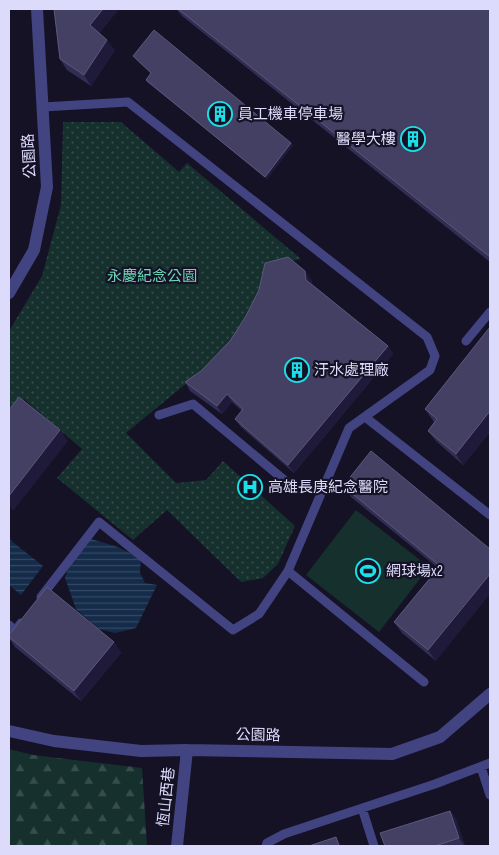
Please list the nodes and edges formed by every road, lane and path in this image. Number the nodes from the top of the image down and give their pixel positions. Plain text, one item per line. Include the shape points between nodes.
1 (37, 9) edge
2 (43, 107) junction
3 (9, 293) edge
4 (490, 312) edge
5 (466, 341) dead end
6 (159, 415) dead end
7 (365, 416) junction
8 (324, 488) junction
9 (490, 515) edge
10 (288, 571) junction
11 (33, 607) edge
12 (27, 615) edge
13 (9, 625) edge
14 (424, 682) dead end
15 (490, 694) edge
16 (9, 731) edge
17 (187, 750) junction
18 (490, 763) edge
19 (481, 767) junction
20 (490, 795) edge
21 (362, 808) junction
22 (177, 846) edge
23 (266, 846) edge
24 (374, 846) edge

1 - 2 street, 公園路
2 - 3 street, 公園路 via 47,187 34,250
2 - 7 lane via 128,102 427,337 435,356 430,370
4 - 5 lane
6 - 8 lane via 193,404 295,490
7 - 8 lane via 350,428
7 - 9 lane
8 - 10 lane
10 - 11 lane via 259,614 233,630 99,522
10 - 14 lane
12 - 13 lane via 15,630
15 - 17 street, 公園路 via 440,737 392,754
16 - 17 street, 公園路 via 54,741 141,751
17 - 22 street, 恆山西巷
18 - 19 lane
19 - 20 lane
19 - 21 lane
21 - 23 lane via 284,834
21 - 24 lane

